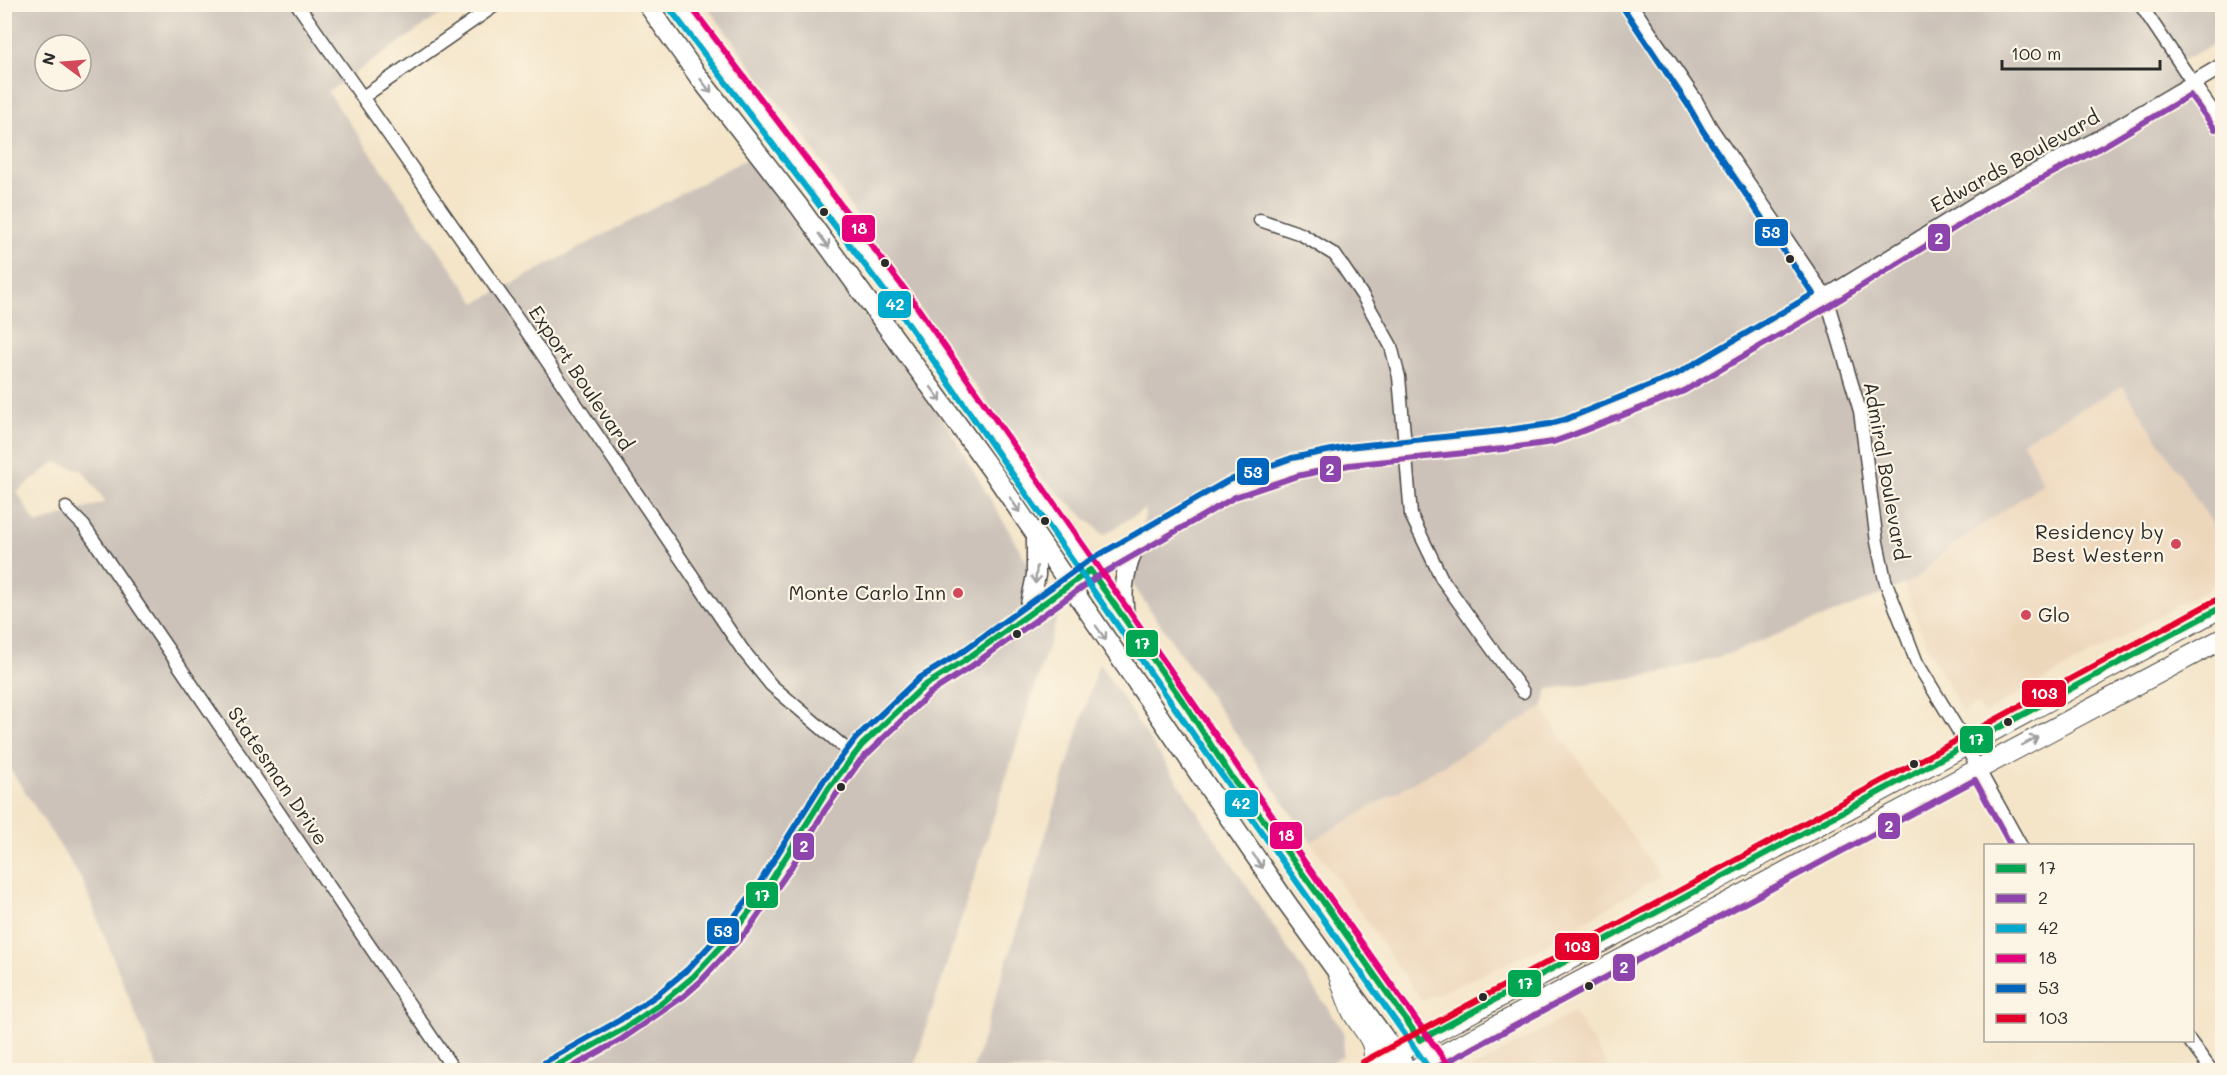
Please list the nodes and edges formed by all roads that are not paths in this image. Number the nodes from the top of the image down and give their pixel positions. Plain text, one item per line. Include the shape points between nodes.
1 (297, 4) edge
2 (497, 4) edge
3 (647, 4) edge
4 (677, 4) edge
5 (1631, 4) edge
6 (2140, 4) edge
7 (701, 36) junction
8 (681, 52) junction
9 (2223, 66) edge
10 (2193, 84) junction
11 (363, 97) junction
12 (751, 103) junction
13 (731, 118) junction
14 (2223, 124) edge
15 (1260, 220) dead end
16 (1826, 297) junction
17 (975, 407) junction
18 (955, 420) junction
19 (1406, 449) junction
20 (1012, 460) junction
21 (994, 474) junction
22 (66, 508) dead end
23 (1036, 536) junction
24 (1136, 544) junction
25 (1090, 570) junction
26 (1068, 584) junction
27 (2223, 608) edge
28 (1028, 614) junction
29 (1128, 624) junction
30 (2223, 639) edge
31 (1523, 692) dead end
32 (1965, 745) junction
33 (853, 755) junction
34 (1979, 768) junction
35 (2019, 844) edge
36 (1338, 973) junction
37 (1420, 1040) junction
38 (2190, 1042) edge
39 (1396, 1054) junction
40 (1438, 1065) edge
41 (1370, 1069) edge
42 (454, 1071) edge
43 (549, 1071) edge
44 (1408, 1071) edge
45 (1414, 1071) edge
46 (2211, 1071) edge

1 - 11 street, Export Boulevard
2 - 11 street
3 - 8 main road
4 - 7 main road
5 - 16 street, Admiral Boulevard
6 - 10 street
7 - 8 main road
7 - 12 main road
8 -> 13 main road
9 - 10 street, Edwards Boulevard
10 - 14 street
10 - 16 street, Edwards Boulevard via 1991,195
11 - 33 street, Export Boulevard via 742,649 771,686
12 - 13 main road
12 - 17 main road via 899,296
13 -> 18 main road
15 - 19 street via 1301,234 1335,255 1364,298 1391,346 1399,377
16 - 19 street, Edwards Boulevard via 1679,383 1551,434
16 - 32 street, Admiral Boulevard via 1860,411 1877,542 1886,580 1917,663
17 - 18 main road
17 - 20 main road
18 - 21 main road
19 - 24 street, Edwards Boulevard via 1295,467 1231,489
19 - 31 street via 1412,515 1442,579
20 - 21 main road
20 - 25 main road
21 -> 23 main road
22 - 42 street, Statesman Drive via 84,526
23 - 26 main road
23 -> 28 main road via 1036,575
24 - 25 street, Edwards Boulevard
24 - 29 main road via 1122,589
25 - 26 street, Edwards Boulevard
25 - 29 main road
26 - 28 street, Edwards Boulevard
26 -> 36 main road
27 - 32 main road
28 - 33 street, Edwards Boulevard via 924,686
29 - 37 main road via 1231,776
34 -> 30 main road
32 - 34 street, Admiral Boulevard
32 - 37 main road
33 - 43 street, Edwards Boulevard via 741,925 694,975 617,1032
34 - 35 street, Admiral Boulevard
34 - 40 main road
36 - 39 main road
36 - 41 main road via 1353,1012 1372,1041 1375,1058
37 - 39 main road
37 - 40 main road
38 - 46 street
39 - 41 main road
39 - 44 main road
40 - 45 main road

